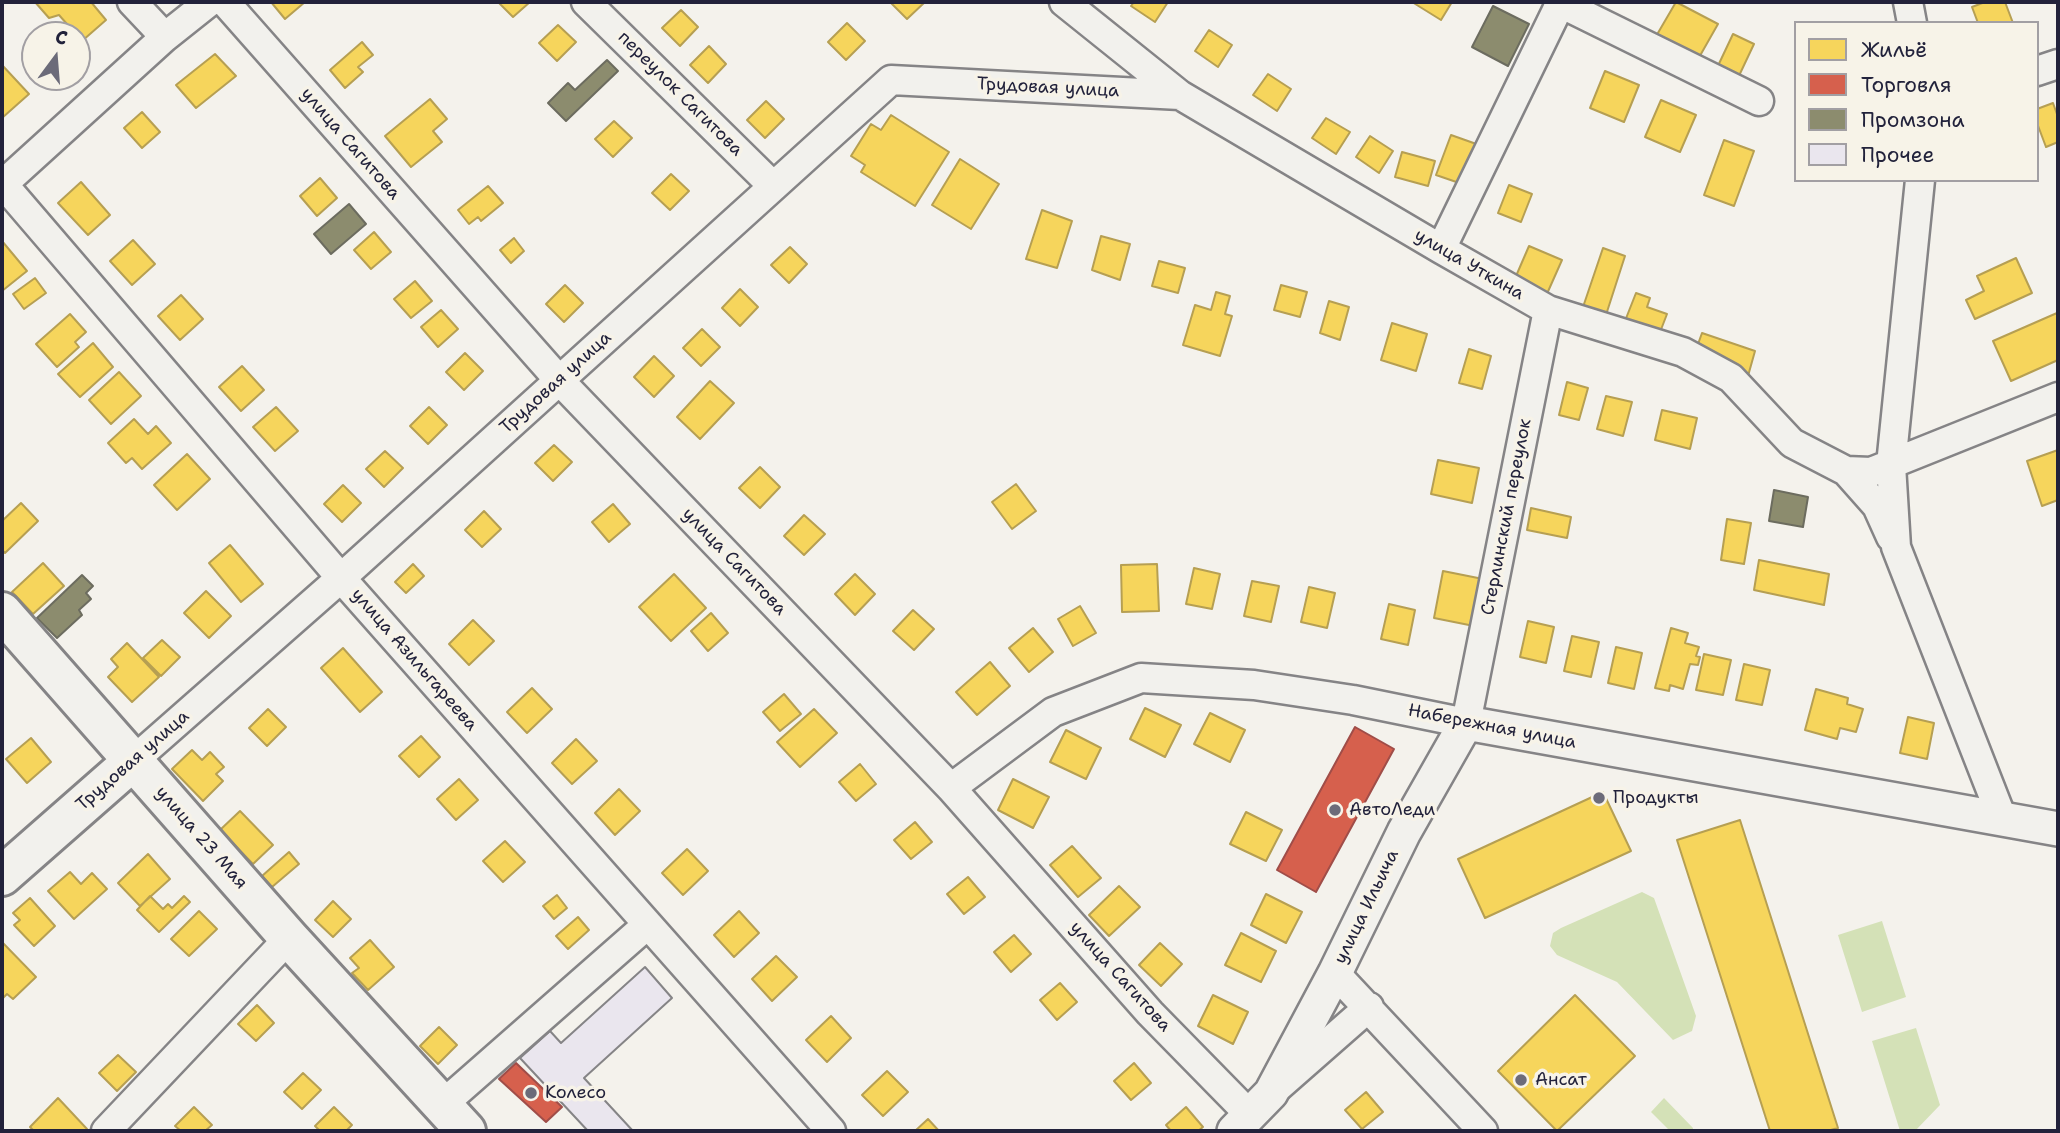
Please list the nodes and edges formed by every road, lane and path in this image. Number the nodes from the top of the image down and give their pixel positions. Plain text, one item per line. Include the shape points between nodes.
1 (132, 2) edge
2 (209, 2) edge
3 (225, 2) edge
4 (586, 2) edge
5 (1064, 2) edge
6 (1560, 2) edge
7 (1908, 2) edge
8 (1912, 21) edge
9 (165, 37) junction
10 (2058, 64) edge
11 (2039, 70) edge
12 (1180, 95) junction
13 (1759, 101) dead end
14 (1920, 182) edge
15 (3, 185) edge
16 (774, 186) junction
17 (1441, 249) junction
18 (1548, 310) junction
19 (559, 380) junction
20 (2058, 397) edge
21 (1891, 465) junction
22 (1846, 471) junction
23 (1896, 547) junction
24 (341, 578) junction
25 (2, 612) edge
26 (1466, 723) junction
27 (133, 761) junction
28 (951, 788) junction
29 (2002, 818) junction
30 (2058, 829) edge
31 (2, 876) edge
32 (647, 925) junction
33 (289, 938) junction
34 (1335, 973) junction
35 (1369, 1007) junction
36 (1252, 1113) edge
37 (454, 1118) edge
38 (106, 1131) edge
39 (831, 1131) edge
40 (1483, 1131) edge

1 - 9 street
2 - 9 street
3 - 19 street, улица Сагитова
4 - 16 street, переулок Сагитова
5 - 12 street, улица Уткина
6 - 13 street
6 - 17 street
7 - 8 street
9 - 15 street
10 - 11 street
12 - 16 street, Трудовая улица via 891,80
12 - 17 street, улица Уткина
14 - 21 street
15 - 24 street, улица Азильгареева
16 - 19 street, Трудовая улица
17 - 18 street, улица Уткина
18 - 22 street, улица Уткина via 1682,352 1731,378 1792,443
18 - 26 street, Стерлинский переулок
19 - 24 street, Трудовая улица
19 - 28 street, улица Сагитова
20 - 21 street
21 - 22 street via 1871,472
21 - 23 street
22 - 23 street via 1877,506
23 - 29 street
24 - 27 street, Трудовая улица
24 - 32 street, улица Азильгареева
25 - 27 main road, улица 23 Мая
26 - 28 street, Набережная улица via 1254,685 1140,678 1053,712
26 - 29 street, Набережная улица
26 - 34 street, улица Ильича via 1404,832
27 - 31 main road, Трудовая улица
27 - 33 main road, улица 23 Мая
28 - 36 street, улица Сагитова via 1150,1013
29 - 30 street, Набережная улица
32 - 37 street
32 - 39 street, улица Азильгареева
33 - 37 main road, улица 23 Мая
33 - 38 street
34 - 35 street
34 - 36 street, улица Ильича
35 - 36 street
35 - 40 street

